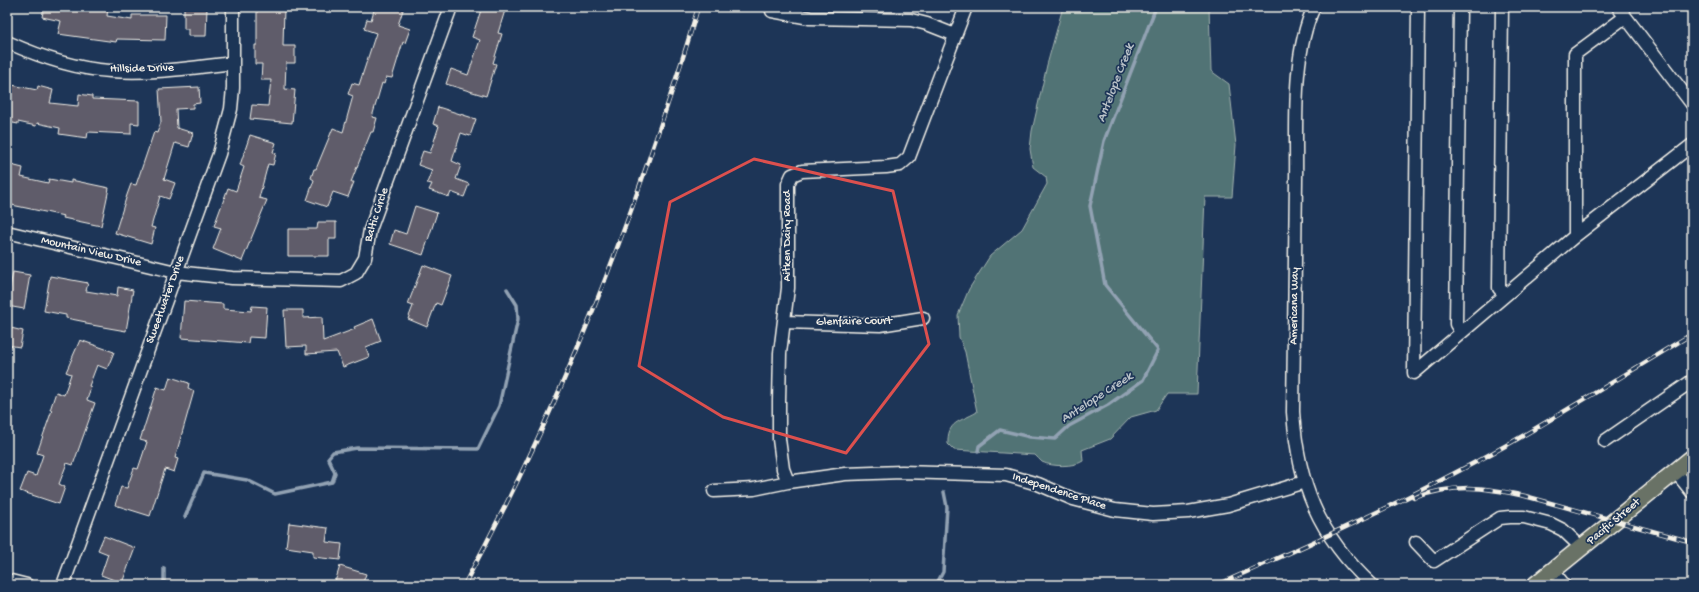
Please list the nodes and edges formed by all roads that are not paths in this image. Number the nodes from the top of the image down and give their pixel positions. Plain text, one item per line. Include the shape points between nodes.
1 (233, 7) edge
2 (451, 7) edge
3 (966, 7) edge
4 (1314, 7) edge
5 (1418, 7) edge
6 (1460, 7) edge
7 (1502, 7) edge
8 (1618, 7) edge
9 (772, 11) dead end
10 (1625, 17) junction
11 (955, 35) junction
12 (7, 42) edge
13 (233, 63) junction
14 (1692, 104) edge
15 (1692, 145) edge
16 (7, 232) edge
17 (1575, 236) junction
18 (176, 272) junction
19 (1505, 295) junction
20 (923, 318) dead end
21 (785, 322) junction
22 (1461, 332) junction
23 (1692, 381) edge
24 (1605, 441) dead end
25 (1692, 458) edge
26 (1675, 471) junction
27 (788, 482) junction
28 (1305, 482) junction
29 (714, 491) dead end
30 (1692, 492) edge
31 (1416, 542) dead end
32 (1582, 548) junction
33 (1553, 571) junction
34 (7, 580) edge
35 (27, 585) edge
36 (62, 585) edge
37 (1372, 585) edge
38 (1535, 585) edge
39 (1564, 585) edge

1 - 13 street, Sweetwater Drive
2 - 18 street, Baltic Circle via 370,230 365,258 356,273 341,281 232,278
3 - 11 street, Aitken Dairy Road
4 - 28 street, Americana Way via 1302,44 1297,104 1293,412
5 - 22 street via 1414,373
6 - 22 street via 1456,324
7 - 19 street via 1499,288
8 - 10 street
9 - 11 street via 810,18 911,20
10 - 14 street
10 - 17 street via 1575,54
11 - 21 street, Aitken Dairy Road via 909,157 900,165 802,171 792,175 788,184 788,288
12 - 13 street, Hillside Drive via 31,53 109,71 148,72
13 - 18 street, Sweetwater Drive via 231,109
15 - 17 street
16 - 18 street, Mountain View Drive
17 - 19 street
18 - 36 street, Sweetwater Drive
19 - 22 street
20 - 21 street, Glenfaire Court via 880,324
21 - 27 street, Aitken Dairy Road via 780,353 779,439
23 - 24 street
25 - 26 main road, Pacific Street
26 - 30 street
26 - 32 main road, Pacific Street
27 - 28 street, Independence Place via 845,474 902,472 1006,475 1038,484 1072,499 1114,510 1153,514 1188,512 1228,505
27 - 29 street, Independence Place via 754,489
28 - 37 street, Americana Way via 1322,524 1339,551
31 - 32 street via 1434,561 1500,518 1524,517 1563,530
32 - 33 main road, Pacific Street
33 - 38 main road, Pacific Street
33 - 39 street
34 - 35 street

